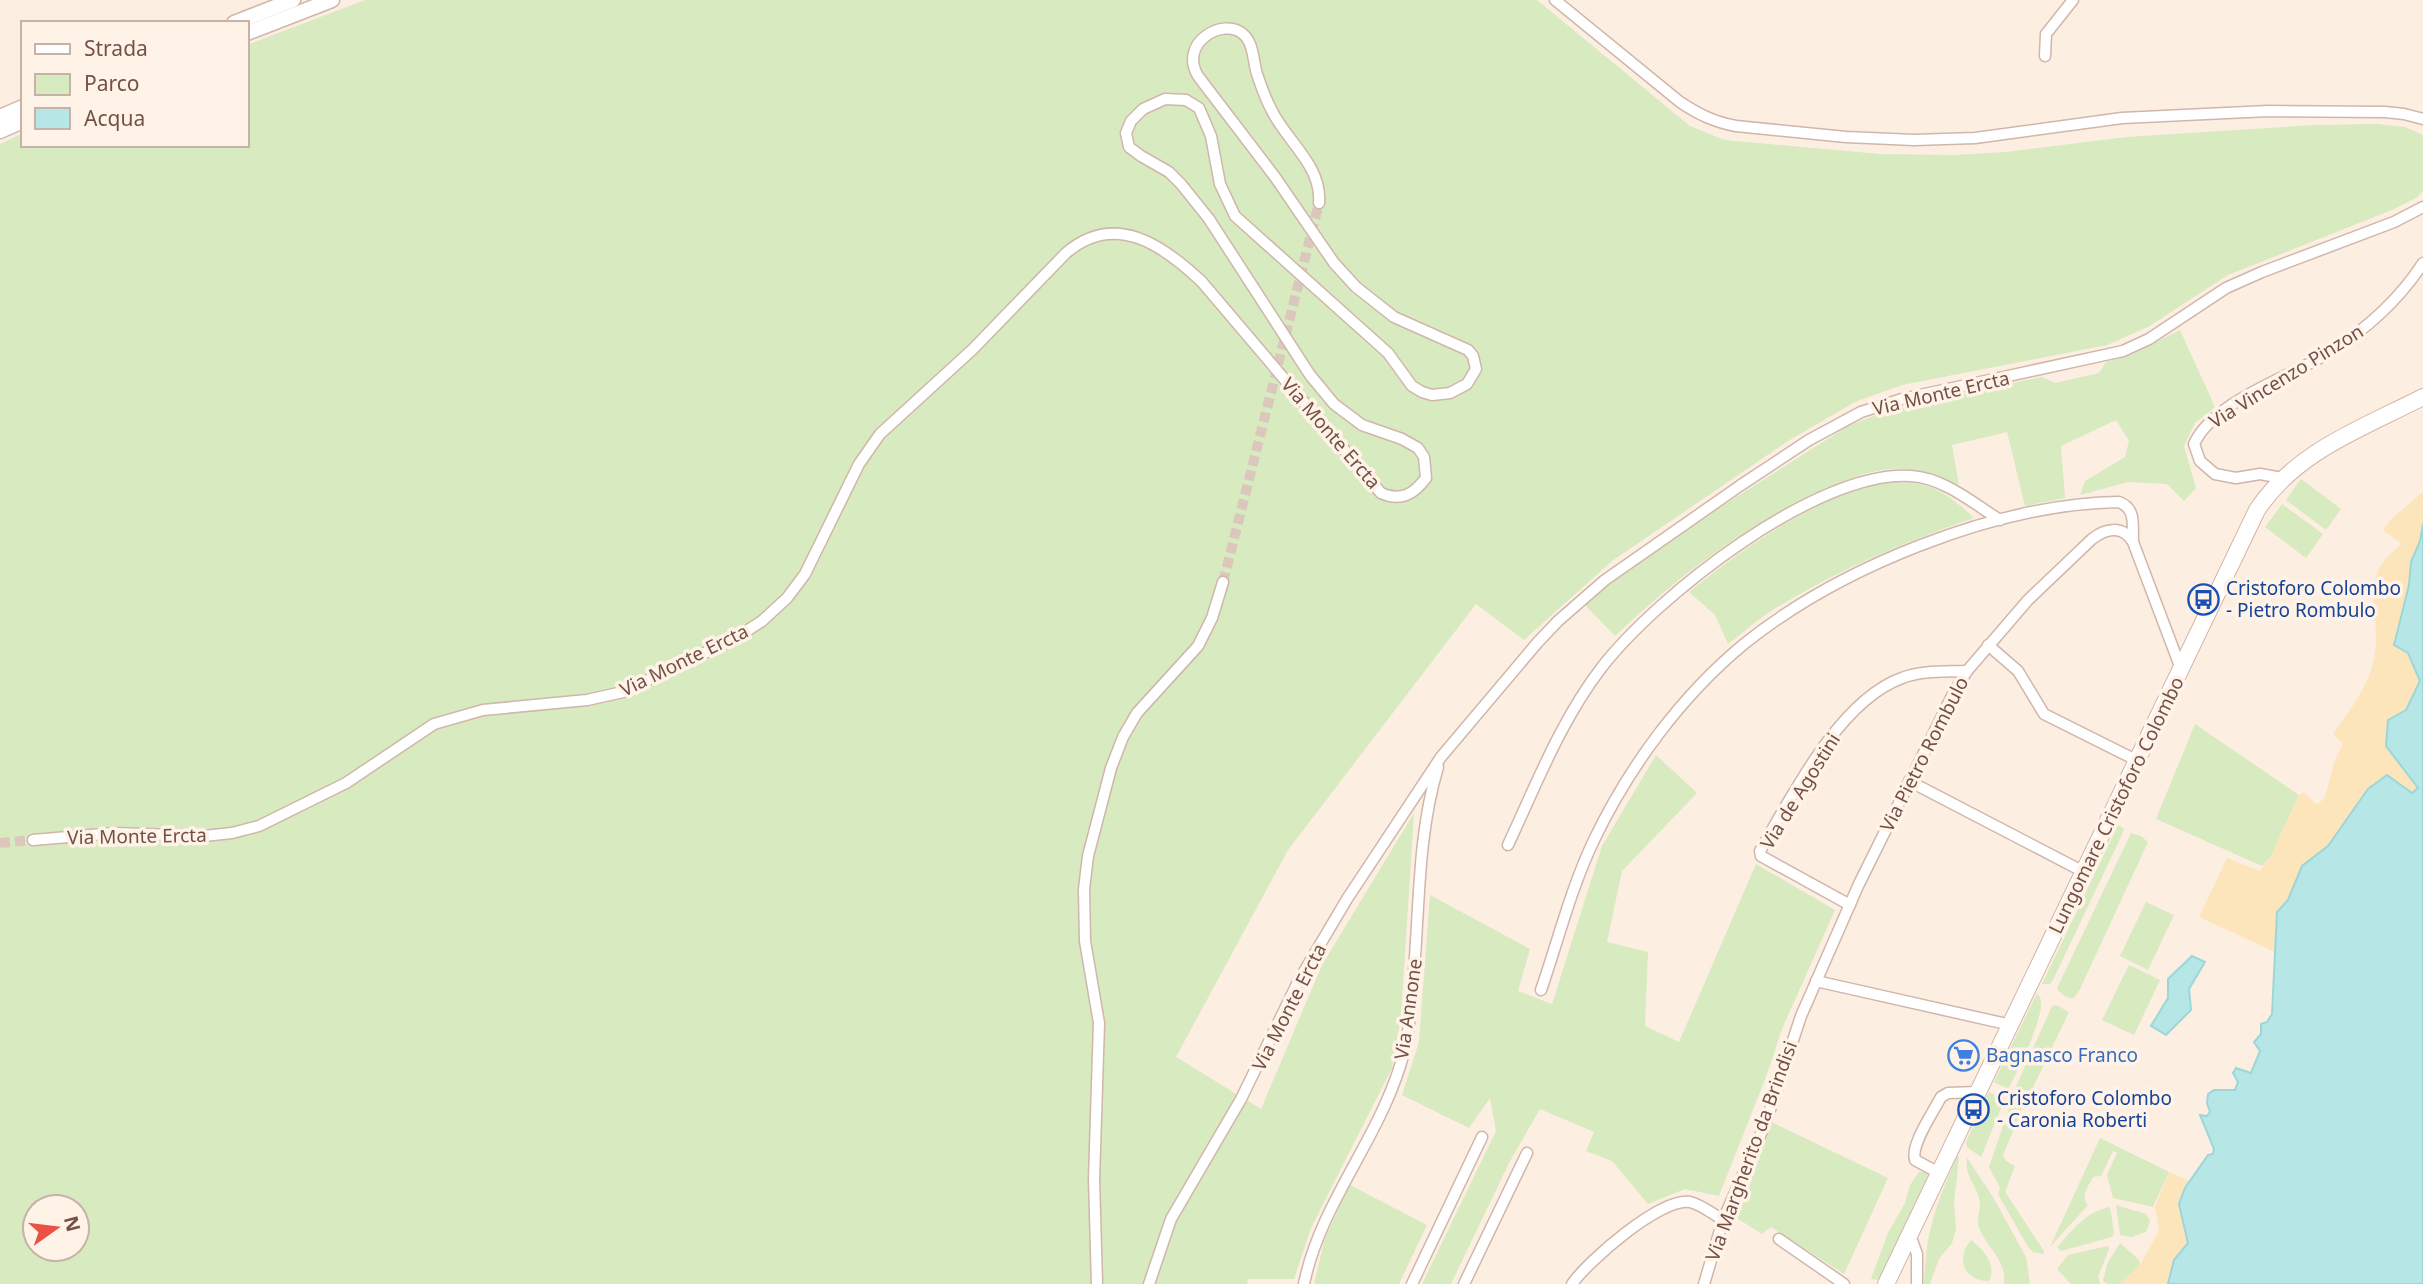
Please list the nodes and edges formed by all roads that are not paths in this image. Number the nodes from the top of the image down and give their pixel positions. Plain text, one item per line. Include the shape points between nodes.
1 (293, 0) edge
2 (332, 0) edge
3 (1555, 0) edge
4 (2073, 0) edge
5 (239, 21) edge
6 (248, 33) edge
7 (2045, 56) dead end
8 (21, 108) edge
9 (0, 117) edge
10 (2423, 119) edge
11 (21, 122) edge
12 (0, 131) edge
13 (1319, 203) tunnel mouth
14 (2423, 207) edge
15 (2423, 263) edge
16 (2423, 397) edge
17 (2282, 478) junction
18 (2000, 520) junction
19 (2133, 542) junction
20 (1223, 582) tunnel mouth
21 (1988, 645) junction
22 (2181, 669) junction
23 (1966, 671) junction
24 (1441, 757) junction
25 (2138, 761) junction
26 (1909, 780) junction
27 (33, 840) tunnel mouth
28 (1508, 845) dead end
29 (2084, 872) junction
30 (1850, 905) junction
31 (1816, 981) junction
32 (1541, 990) dead end
33 (2011, 1025) junction
34 (1978, 1092) junction
35 (1482, 1138) dead end
36 (1527, 1153) dead end
37 (1939, 1173) junction
38 (1723, 1220) junction
39 (1910, 1235) junction
40 (1779, 1239) dead end
41 (1097, 1284) edge
42 (1149, 1284) edge
43 (1304, 1284) edge
44 (1412, 1284) edge
45 (1464, 1284) edge
46 (1572, 1284) edge
47 (1704, 1284) edge
48 (1844, 1284) edge
49 (1886, 1284) edge
50 (1917, 1284) edge

1 - 5 street
2 - 6 street
3 - 10 street via 1680,102 1709,119 1736,127 1914,140 1975,138 2112,119 2268,111 2375,111
4 - 7 street via 2046,34
8 - 9 street
11 - 12 street
13 - 27 street, Via Monte Ercta via 1314,171 1270,108 1248,40 1230,29 1204,38 1192,52 1198,76 1334,263 1394,317 1468,350 1476,369 1467,384 1432,395 1412,386 1388,353 1235,216 1220,184 1208,124 1199,108 1165,99 1143,109 1127,128 1126,140 1134,152 1169,172 1209,219 1310,375 1334,404 1362,425 1419,448 1426,478 1412,494 1391,497 1381,493 1202,282 1178,260 1134,238 1096,235 1066,254 973,349 880,434 859,464 805,573 787,598 734,639 623,692 587,701 483,710 434,724 346,783 259,826 204,836 122,833
14 - 24 street, Via Monte Ercta via 2226,288 2123,351 1902,398 1836,424 1741,485 1578,603 1538,642
15 - 17 street, Via Vincenzo Pinzon via 2399,297 2364,329 2245,397 2200,430 2194,444 2200,461 2215,474
16 - 17 main road, Lungomare Cristoforo Colombo via 2316,452
17 - 22 main road, Lungomare Cristoforo Colombo via 2251,522
18 - 19 street via 2119,502 2132,514
18 - 28 street via 1939,482 1912,476 1882,477 1839,490 1756,534 1661,605 1602,668 1578,702
18 - 32 street via 1935,540 1829,588 1742,646 1690,696 1637,764 1593,842
19 - 21 street, Via Pietro Rombulo via 2123,531 2098,534 2046,581
19 - 22 street
20 - 41 street via 1198,646 1137,713 1123,737 1088,856 1084,941 1099,1035 1094,1179
21 - 23 street, Via Pietro Rombulo
21 - 25 street via 2018,671 2044,714
22 - 25 main road, Lungomare Cristoforo Colombo
23 - 26 street, Via Pietro Rombulo
23 - 30 street, Via de Agostini via 1903,677 1870,697 1820,752 1760,851 1761,856
24 - 42 street, Via Monte Ercta via 1299,981 1241,1100 1171,1219
24 - 43 street, Via Annone via 1424,826 1416,956 1401,1066 1382,1113 1320,1230
25 - 29 main road, Lungomare Cristoforo Colombo
26 - 29 street
26 - 30 street, Via Pietro Rombulo
29 - 33 main road, Lungomare Cristoforo Colombo
30 - 31 street, Via Pietro Rombulo
31 - 33 street
31 - 38 street, Via Margherito da Brindisi via 1757,1145
33 - 34 main road, Lungomare Cristoforo Colombo
34 - 37 main road, Lungomare Cristoforo Colombo
34 - 37 street via 1941,1097 1917,1143 1915,1160
35 - 44 street
36 - 45 street
37 - 39 main road, Lungomare Cristoforo Colombo
38 - 46 street via 1698,1205 1676,1203 1627,1231
38 - 47 street, Via Margherito da Brindisi
39 - 49 main road, Lungomare Cristoforo Colombo
39 - 50 street via 1917,1254
40 - 48 street

